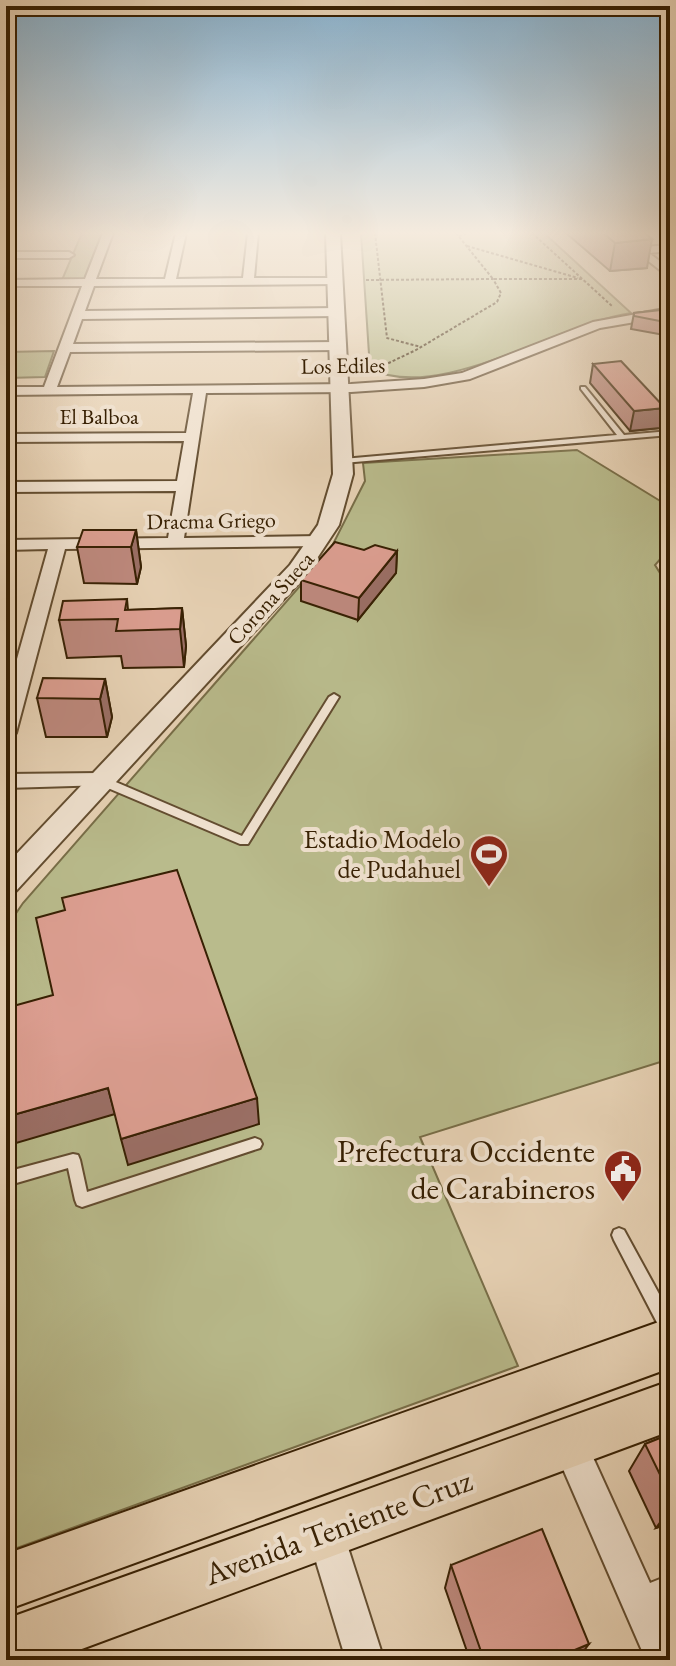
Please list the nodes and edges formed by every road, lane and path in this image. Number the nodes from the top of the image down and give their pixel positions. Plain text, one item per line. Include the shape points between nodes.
1 (79, 311) edge
2 (384, 311) edge
3 (482, 311) edge
4 (619, 311) edge
5 (337, 312) joint
6 (670, 312) edge
7 (77, 315) junction
8 (627, 318) junction
9 (338, 346) junction
10 (421, 347) junction
11 (64, 348) junction
12 (363, 376) dead end
13 (340, 388) junction
14 (583, 388) dead end
15 (200, 389) junction
16 (49, 390) junction
17 (6, 391) edge
18 (670, 433) edge
19 (192, 437) junction
20 (6, 438) edge
21 (623, 438) junction
22 (343, 461) junction
23 (184, 486) junction
24 (6, 487) edge
25 (320, 541) junction
26 (175, 543) junction
27 (58, 544) junction
28 (6, 545) edge
29 (334, 697) dead end
30 (6, 733) edge
31 (100, 780) junction
32 (6, 781) edge
33 (6, 883) edge
34 (255, 1144) dead end
35 (6, 1179) edge
36 (619, 1235) dead end
37 (670, 1330) edge
38 (670, 1343) edge
39 (670, 1406) edge
40 (569, 1443) junction
41 (325, 1532) junction
42 (6, 1582) edge
43 (655, 1600) edge
44 (59, 1644) edge
45 (6, 1648) edge
46 (365, 1660) edge
47 (665, 1660) edge

1 - 7 street
2 - 10 path via 387,338
3 - 10 path
4 - 8 path
5 - 7 street
5 - 9 street, Corona Sueca
6 - 8 street, Los Ediles
7 - 11 street
8 - 13 street, Los Ediles via 465,376
9 - 11 street
9 - 13 street, Corona Sueca
10 - 12 path
11 - 16 street
13 - 15 street, Los Ediles
13 - 22 street, Corona Sueca
14 - 21 lane
15 - 16 street, Los Ediles
15 - 19 street
16 - 17 street, Los Ediles
18 - 21 lane
19 - 20 street, El Balboa
19 - 23 street
21 - 22 lane
22 - 25 street, Corona Sueca via 338,503
23 - 24 street
23 - 26 street
25 - 26 street, Dracma Griego
25 - 31 street, Corona Sueca
26 - 27 street, Dracma Griego
27 - 28 street, Dracma Griego
27 - 30 street
29 - 31 lane via 244,841
31 - 32 street
31 - 33 street, Corona Sueca
34 - 35 lane via 82,1200 73,1160
36 - 37 lane
38 - 42 main road
39 - 40 main road, Avenida Teniente Cruz
40 - 41 main road, Avenida Teniente Cruz
40 - 43 street
41 - 44 main road, Avenida Teniente Cruz
41 - 46 street
43 - 47 street
44 - 45 main road, Avenida Teniente Cruz

